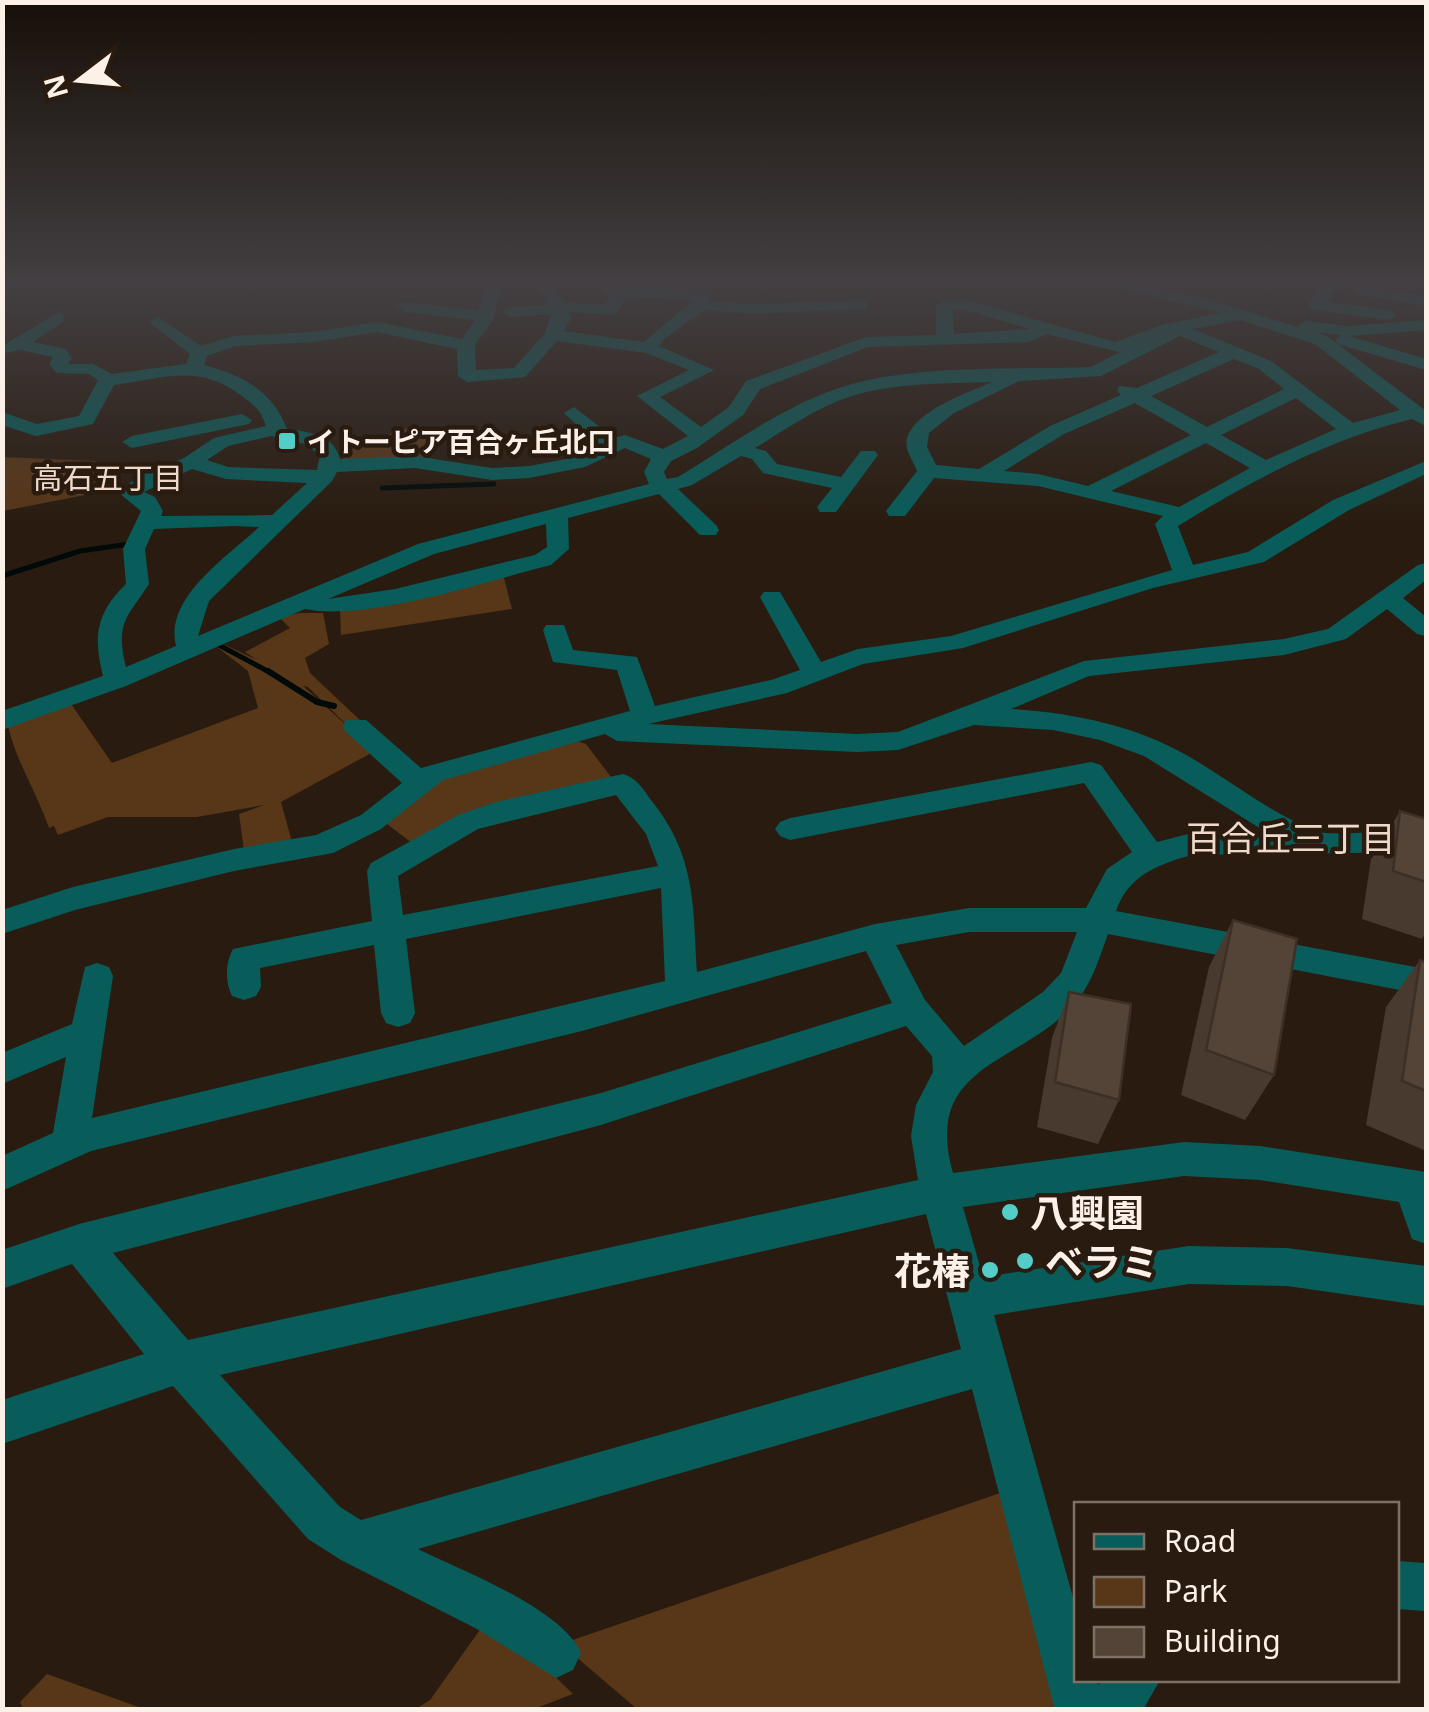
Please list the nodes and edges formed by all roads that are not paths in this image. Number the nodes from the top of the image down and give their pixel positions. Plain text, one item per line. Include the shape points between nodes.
1 (58, 364) edge
2 (178, 364) edge
3 (204, 364) edge
4 (467, 364) edge
5 (527, 364) edge
6 (687, 364) edge
7 (808, 364) edge
8 (1110, 364) edge
9 (1209, 364) edge
10 (1262, 364) edge
11 (1352, 364) edge
12 (1095, 372) junction
13 (1014, 376) junction
14 (106, 380) junction
15 (1296, 390) junction
16 (1137, 396) junction
17 (574, 412) dead end
18 (1421, 416) edge
19 (2, 418) edge
20 (276, 421) junction
21 (1351, 431) junction
22 (1206, 435) junction
23 (701, 436) junction
24 (132, 442) dead end
25 (741, 450) junction
26 (868, 455) dead end
27 (594, 457) junction
28 (663, 457) junction
29 (191, 462) junction
30 (1426, 467) edge
31 (1268, 470) junction
32 (928, 471) junction
33 (333, 472) junction
34 (980, 476) junction
35 (846, 484) junction
36 (664, 488) junction
37 (1090, 493) junction
38 (828, 507) dead end
39 (897, 511) dead end
40 (1182, 514) junction
41 (557, 515) junction
42 (149, 522) junction
43 (278, 522) junction
44 (708, 530) dead end
45 (1426, 570) edge
46 (1185, 573) junction
47 (772, 598) dead end
48 (1390, 599) junction
49 (303, 601) junction
50 (1426, 629) edge
51 (554, 630) dead end
52 (189, 649) junction
53 (814, 672) junction
54 (117, 680) junction
55 (645, 714) junction
56 (966, 716) junction
57 (2, 720) edge
58 (356, 726) dead end
59 (579, 731) junction
60 (419, 782) junction
61 (790, 829) dead end
62 (1426, 841) edge
63 (1337, 842) junction
64 (1150, 855) junction
65 (676, 874) junction
66 (1097, 920) junction
67 (2, 922) edge
68 (389, 930) junction
69 (875, 936) junction
70 (98, 976) dead end
71 (1426, 982) edge
72 (244, 987) dead end
73 (682, 990) junction
74 (913, 1010) junction
75 (398, 1013) dead end
76 (88, 1033) junction
77 (2, 1069) edge
78 (951, 1073) junction
79 (70, 1143) junction
80 (2, 1174) edge
81 (1420, 1188) edge
82 (940, 1193) junction
83 (1426, 1226) edge
84 (79, 1243) junction
85 (2, 1270) edge
86 (1426, 1286) edge
87 (969, 1299) junction
88 (180, 1363) junction
89 (987, 1363) junction
90 (2, 1422) edge
91 (357, 1544) junction
92 (1399, 1585) edge
93 (1426, 1587) edge
94 (556, 1653) dead end
95 (1133, 1682) edge
96 (1080, 1710) edge
97 (1110, 1710) edge

1 - 14 street via 100,370
2 - 14 street
3 - 20 street via 229,377
4 - 5 street via 468,376 510,375
6 - 23 street via 705,370 646,396
7 - 23 street via 753,385 736,412
8 - 12 street
9 - 16 street
10 - 15 street
11 - 18 street
12 - 13 street
12 - 16 street
13 - 25 street via 865,386 820,401
13 - 32 street via 918,431
14 - 19 street via 86,420 36,430
15 - 21 street
15 - 22 street
16 - 22 street
16 - 34 street via 1028,444
17 - 27 street via 606,442
18 - 21 street
20 - 24 street
20 - 29 street
20 - 33 street via 280,434 327,444
21 - 31 street
22 - 31 street
22 - 37 street
23 - 28 street
25 - 35 street via 760,455 770,469
25 - 36 street
26 - 35 street
27 - 28 street via 626,440
27 - 33 street via 492,474 415,462
28 - 36 street via 654,472
29 - 33 street via 226,473
29 - 42 street via 130,493 151,506
30 - 46 street via 1341,505 1256,557
31 - 40 street
32 - 34 street
32 - 39 street
33 - 43 street
34 - 37 street
35 - 38 street
36 - 41 street
36 - 44 street
37 - 40 street
40 - 46 street via 1166,524
41 - 49 street via 426,549
41 - 49 street via 558,549 543,560 379,599 330,607
42 - 43 street
42 - 54 street via 134,549 140,583 114,612 108,630
43 - 52 street via 198,598 186,633
45 - 48 street
46 - 53 street via 954,643
47 - 53 street
48 - 50 street
48 - 56 street via 1337,634 1312,642 1084,668
49 - 52 street
51 - 55 street via 562,657 628,663
52 - 54 street
53 - 55 street via 778,687
54 - 57 street
55 - 59 street
56 - 59 street via 934,732 857,743
56 - 63 street via 1117,735 1178,762 1272,825
58 - 60 street
59 - 60 street
60 - 67 street via 371,822 322,845 234,860
61 - 64 street via 1091,772
62 - 63 street
63 - 64 street via 1192,844
64 - 66 street via 1118,878
65 - 68 street
65 - 68 street via 659,830 622,784 468,822 382,870
65 - 73 street
66 - 69 street via 968,920
66 - 71 street
66 - 78 street via 1075,980 1055,1002
68 - 72 street via 244,958
68 - 75 street
69 - 73 street
69 - 74 street
70 - 76 street
73 - 79 street
74 - 78 street via 950,1051
74 - 84 street via 602,1109
76 - 77 street
76 - 79 street
78 - 82 street via 934,1104 929,1136
79 - 80 street
81 - 82 street via 1260,1162 1184,1160
81 - 83 street
82 - 87 street
82 - 88 street
84 - 85 street
84 - 88 street
86 - 87 street via 1287,1267 1189,1265
87 - 89 street
88 - 90 street
88 - 91 street via 324,1523
89 - 91 street
89 - 96 street
91 - 94 street via 494,1612
92 - 93 street
95 - 97 street

